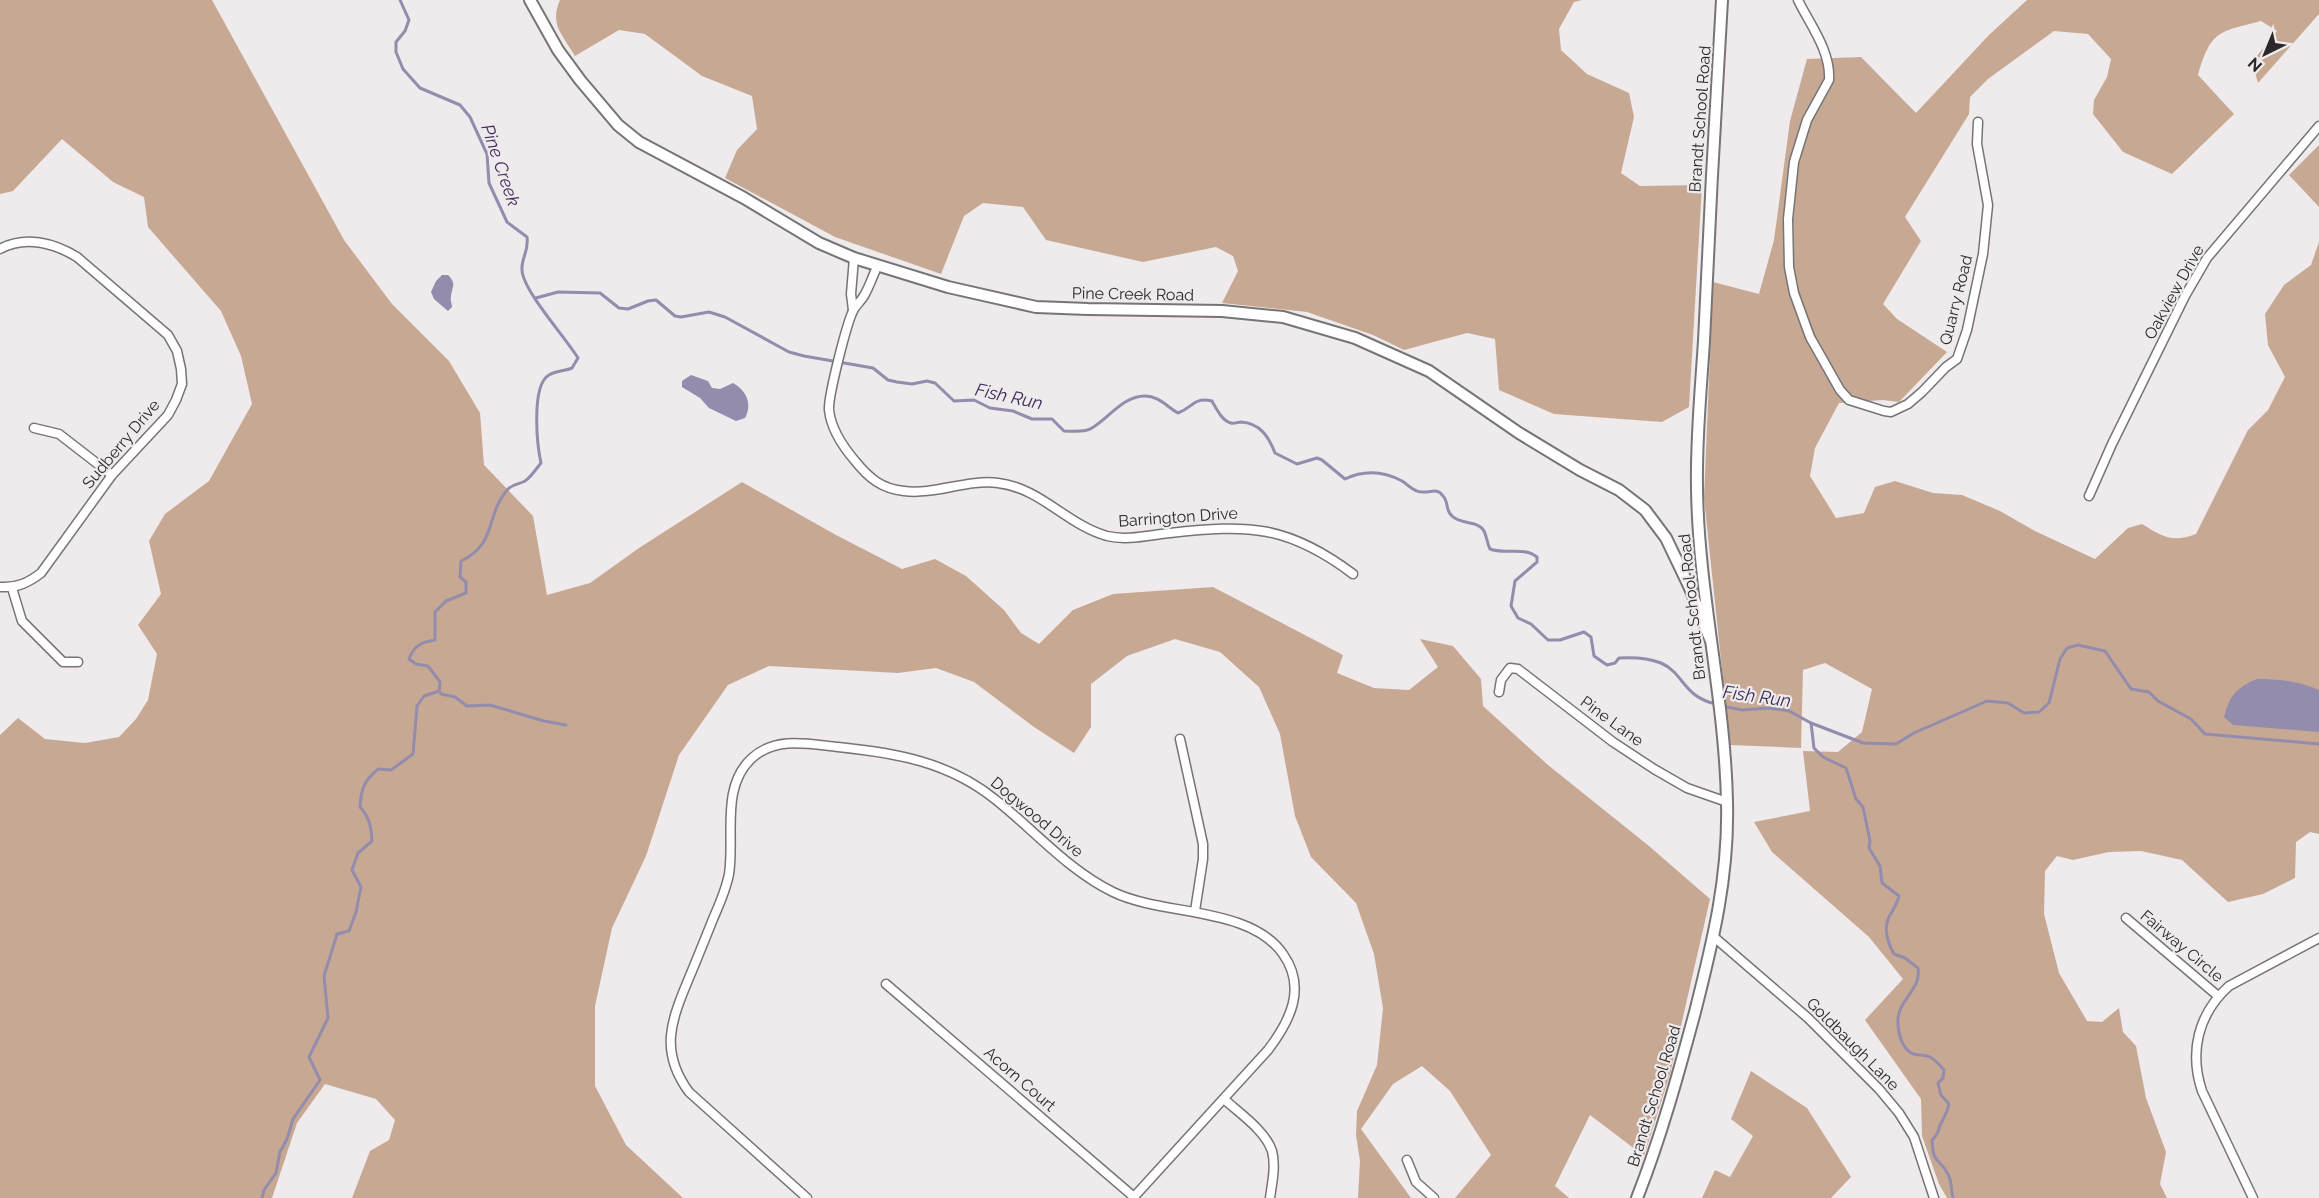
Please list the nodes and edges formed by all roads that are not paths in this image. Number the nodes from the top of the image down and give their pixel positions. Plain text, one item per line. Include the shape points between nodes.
1 (530, 0) edge
2 (1722, 0) edge
3 (1798, 0) edge
4 (1978, 122) dead end
5 (2319, 126) edge
6 (0, 249) edge
7 (854, 258) junction
8 (878, 265) junction
9 (854, 310) junction
10 (34, 428) dead end
11 (112, 475) junction
12 (2089, 496) dead end
13 (1353, 574) dead end
14 (0, 587) edge
15 (12, 588) junction
16 (1710, 639) junction
17 (78, 662) dead end
18 (1499, 692) dead end
19 (1180, 739) dead end
20 (1727, 802) junction
21 (1195, 911) junction
22 (2126, 918) dead end
23 (1714, 937) junction
24 (2319, 938) edge
25 (886, 984) dead end
26 (2218, 996) junction
27 (1224, 1099) junction
28 (1407, 1160) dead end
29 (1133, 1197) edge
30 (807, 1198) edge
31 (1270, 1198) edge
32 (1434, 1198) edge
33 (1637, 1198) edge
34 (1934, 1198) edge
35 (2253, 1198) edge

1 - 7 street, Pine Creek Road via 580,80 639,142 819,243
2 - 16 street, Brandt School Road via 1697,486
3 - 4 street, Quarry Road via 1824,49 1829,73 1807,120 1794,162 1788,219 1789,267 1810,337 1840,390 1860,405 1891,412 1901,408 1957,359 1967,330 1986,233 1988,205 1977,144
5 - 12 street, Oakview Drive via 2207,258
6 - 11 street, Sudberry Drive via 11,243 46,242 62,248 168,335 177,351 182,384 176,400 168,415
7 - 8 street, Pine Creek Road
7 - 9 street, Barrington Drive
8 - 9 street, Barrington Drive
8 - 16 street, Pine Creek Road via 948,287 1036,307 1222,311 1283,317 1355,338 1405,359 1429,371 1519,433 1633,499 1666,538
9 - 13 street, Barrington Drive via 829,408 834,430 845,447 880,485 918,492 992,482 1007,484 1035,495 1079,525 1110,536 1204,528 1274,531 1320,551
10 - 11 street via 59,434
11 - 15 street, Sudberry Drive via 40,573
14 - 15 street
15 - 17 street via 22,621 63,662
16 - 20 street, Brandt School Road
18 - 20 street, Pine Lane via 1501,680 1510,668 1518,669 1654,769 1687,788
19 - 21 street via 1203,844
20 - 23 street, Brandt School Road via 1726,863
21 - 27 street, Dogwood Drive via 1251,928 1273,942 1285,956 1295,989 1288,1021 1280,1035
21 - 30 street, Dogwood Drive via 1131,900 1098,885 996,800 944,769 880,751 801,742 764,749 753,757 735,786 729,876 672,1022 670,1049 677,1073 689,1092
22 - 26 street, Fairway Circle
23 - 33 street, Brandt School Road via 1660,1138
23 - 34 street, Goldbaugh Lane via 1808,1018 1880,1089 1914,1137
24 - 26 street via 2240,979
25 - 29 street, Acorn Court
26 - 35 street via 2198,1035 2196,1075
27 - 29 street, Dogwood Drive
27 - 31 street via 1263,1135 1271,1150
28 - 32 street via 1416,1182

